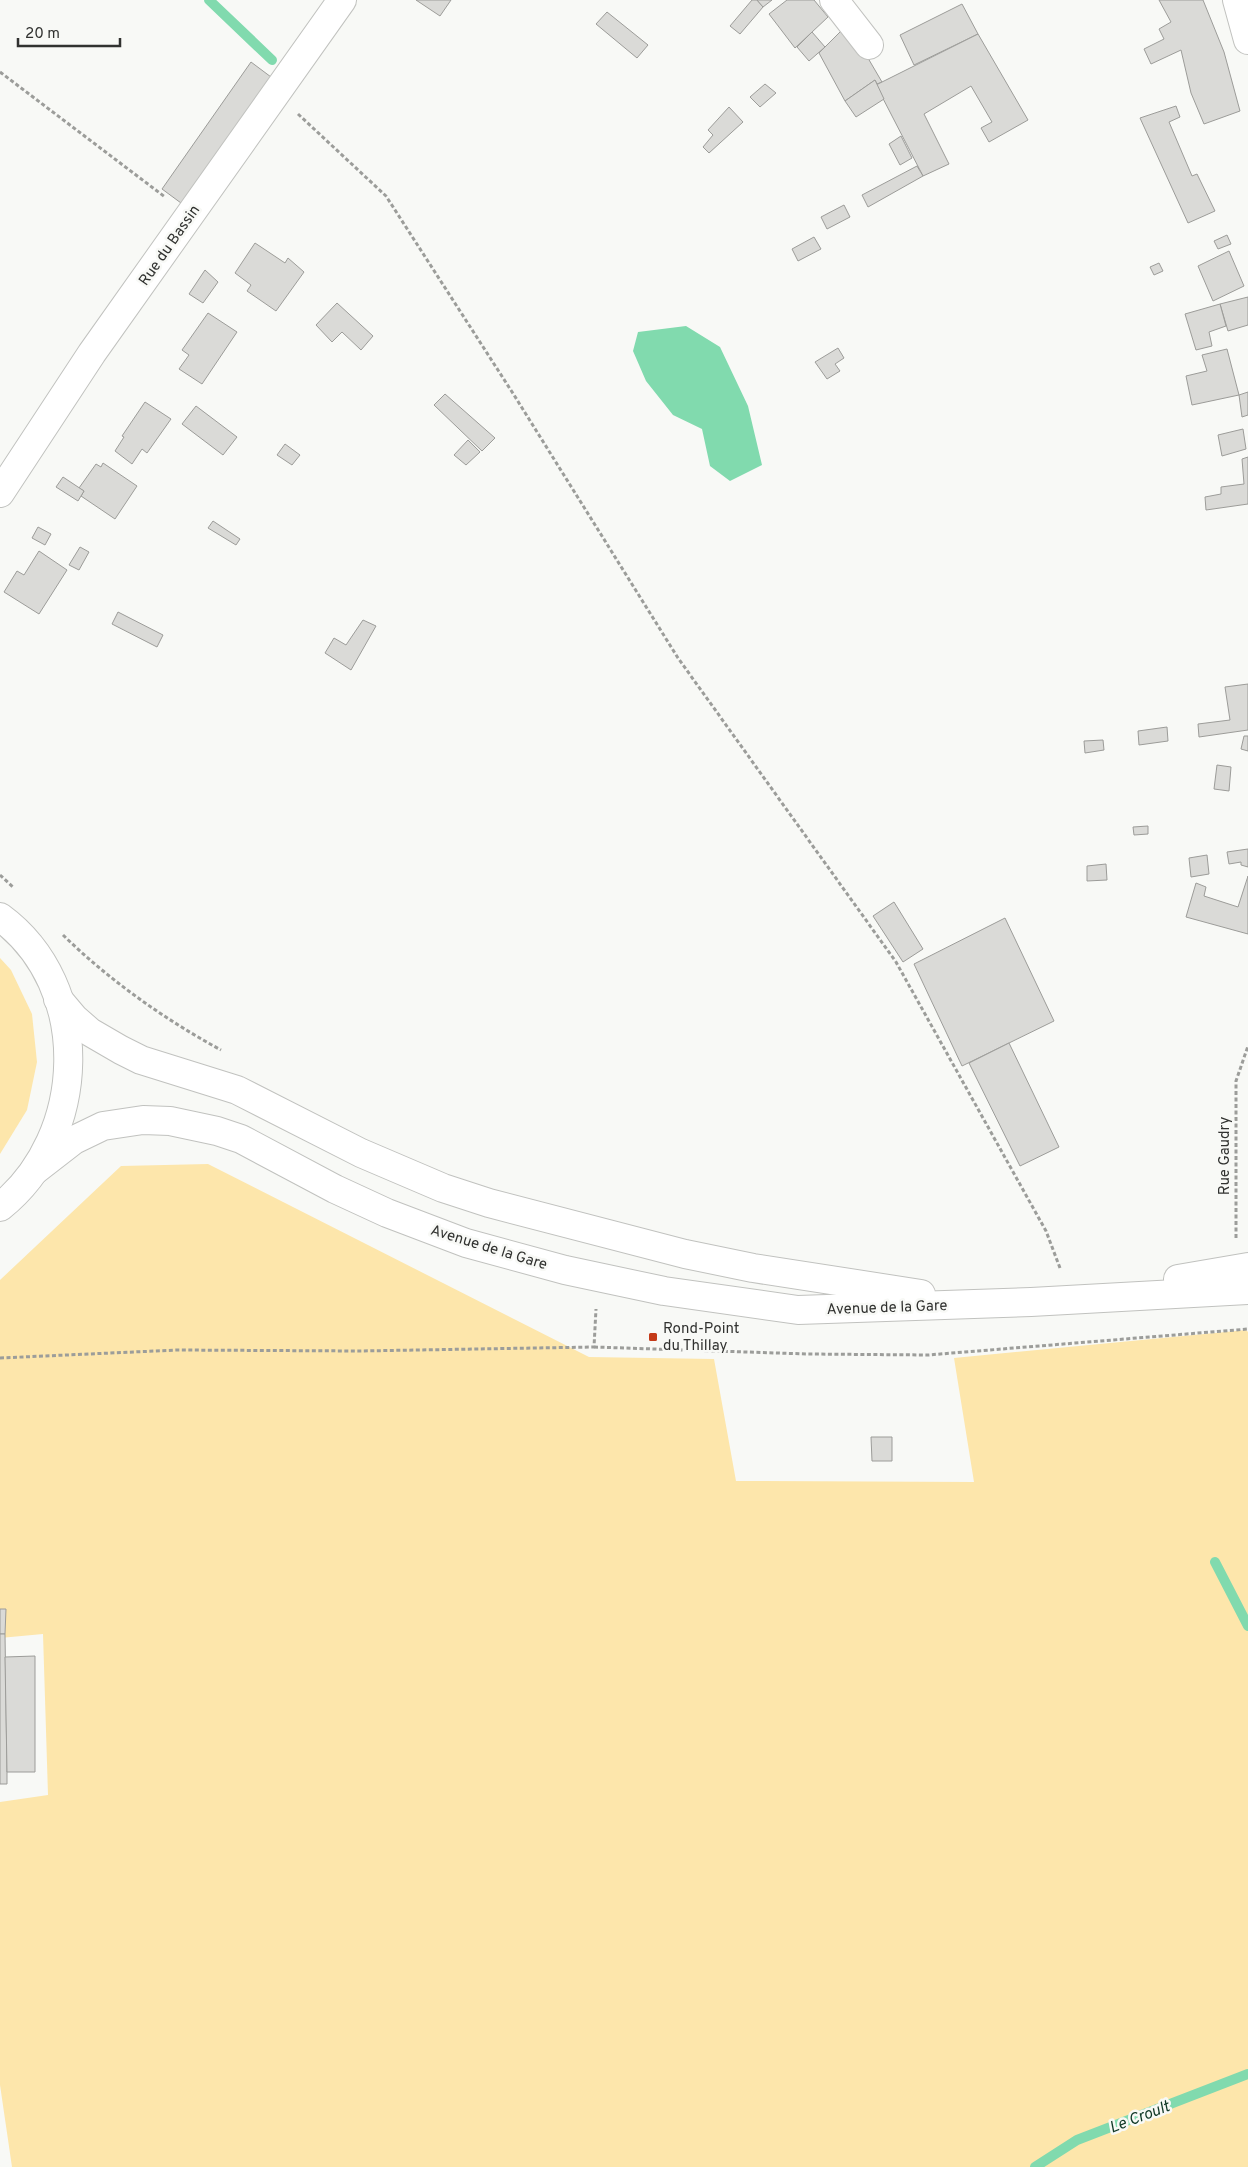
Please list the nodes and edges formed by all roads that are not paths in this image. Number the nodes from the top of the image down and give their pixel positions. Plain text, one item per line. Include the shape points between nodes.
1 (342, 0) edge
2 (834, 0) edge
3 (1237, 0) edge
4 (1248, 40) edge
5 (869, 44) dead end
6 (0, 493) edge
7 (0, 918) edge
8 (58, 999) junction
9 (34, 1171) junction
10 (0, 1208) edge
11 (1244, 1275) edge
12 (976, 1303) junction

1 - 6 main road, Rue du Bassin via 92,353
2 - 5 main road
3 - 4 main road
7 - 8 main road via 36,956
8 - 9 main road via 66,1028 68,1088 54,1136
8 - 12 main road, Avenue de la Gare via 90,1032 121,1050 237,1090 361,1153 443,1188 685,1254 753,1268
9 - 10 main road via 20,1190
9 - 12 main road, Avenue de la Gare via 74,1140 103,1126 143,1120 170,1121 240,1139 335,1189 435,1233 565,1270 664,1291 798,1310
11 - 12 main road, Avenue de la Gare via 1073,1300

